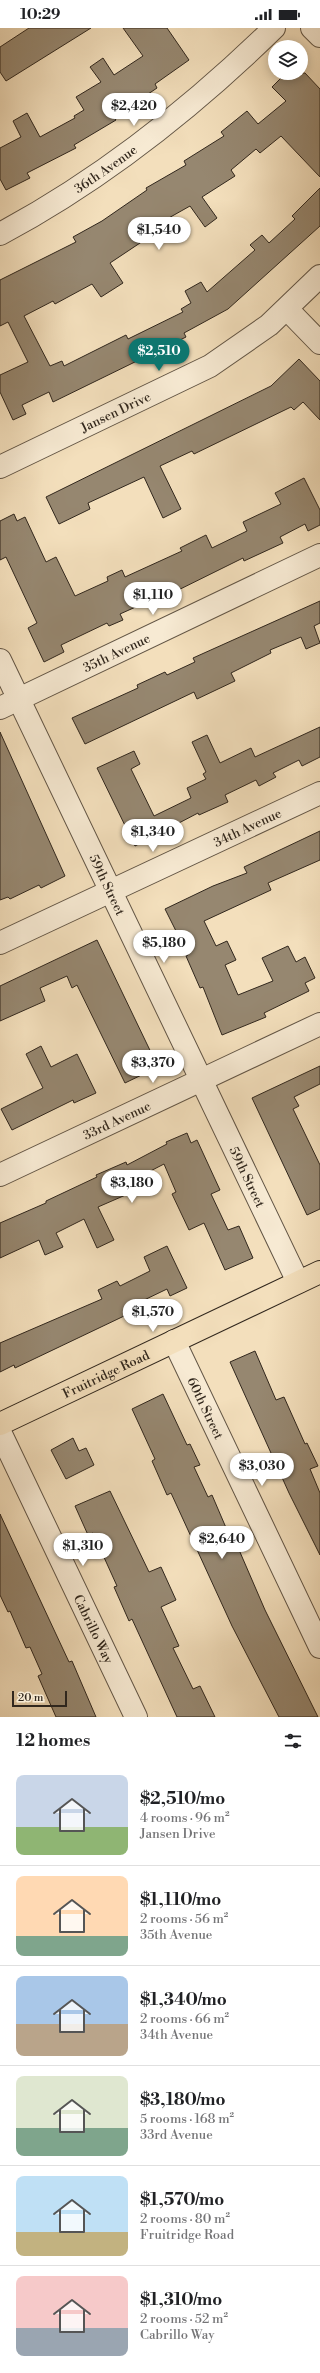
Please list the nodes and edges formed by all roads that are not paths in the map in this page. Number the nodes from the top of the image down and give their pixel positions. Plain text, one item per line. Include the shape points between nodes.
1 (274, 28) edge
2 (312, 28) edge
3 (320, 36) edge
4 (0, 234) edge
5 (320, 276) edge
6 (287, 309) junction
7 (320, 343) edge
8 (0, 467) edge
9 (320, 555) edge
10 (0, 660) edge
11 (9, 704) edge
12 (320, 793) edge
13 (110, 891) junction
14 (0, 943) edge
15 (320, 1024) edge
16 (201, 1080) junction
17 (0, 1175) edge
18 (320, 1272) edge
19 (298, 1282) junction
20 (174, 1341) junction
21 (0, 1424) edge
22 (0, 1432) edge
23 (320, 1647) edge
24 (136, 1717) edge

1 - 4 street, 36th Avenue via 192,104 130,151 76,189
2 - 3 street
5 - 6 street, Jansen Drive
6 - 7 street
6 - 8 street, Jansen Drive via 250,339 210,366
9 - 11 street, 35th Avenue
10 - 11 street, 59th Street
11 - 13 street, 59th Street
12 - 13 street, 34th Avenue
13 - 14 street, 34th Avenue
13 - 16 street, 59th Street
15 - 16 street, 33rd Avenue
16 - 17 street, 33rd Avenue
16 - 19 street, 59th Street
18 - 19 main road, Fruitridge Road
19 - 20 main road, Fruitridge Road
20 - 21 main road, Fruitridge Road
20 - 23 street, 60th Street
22 - 24 street, Cabrillo Way

